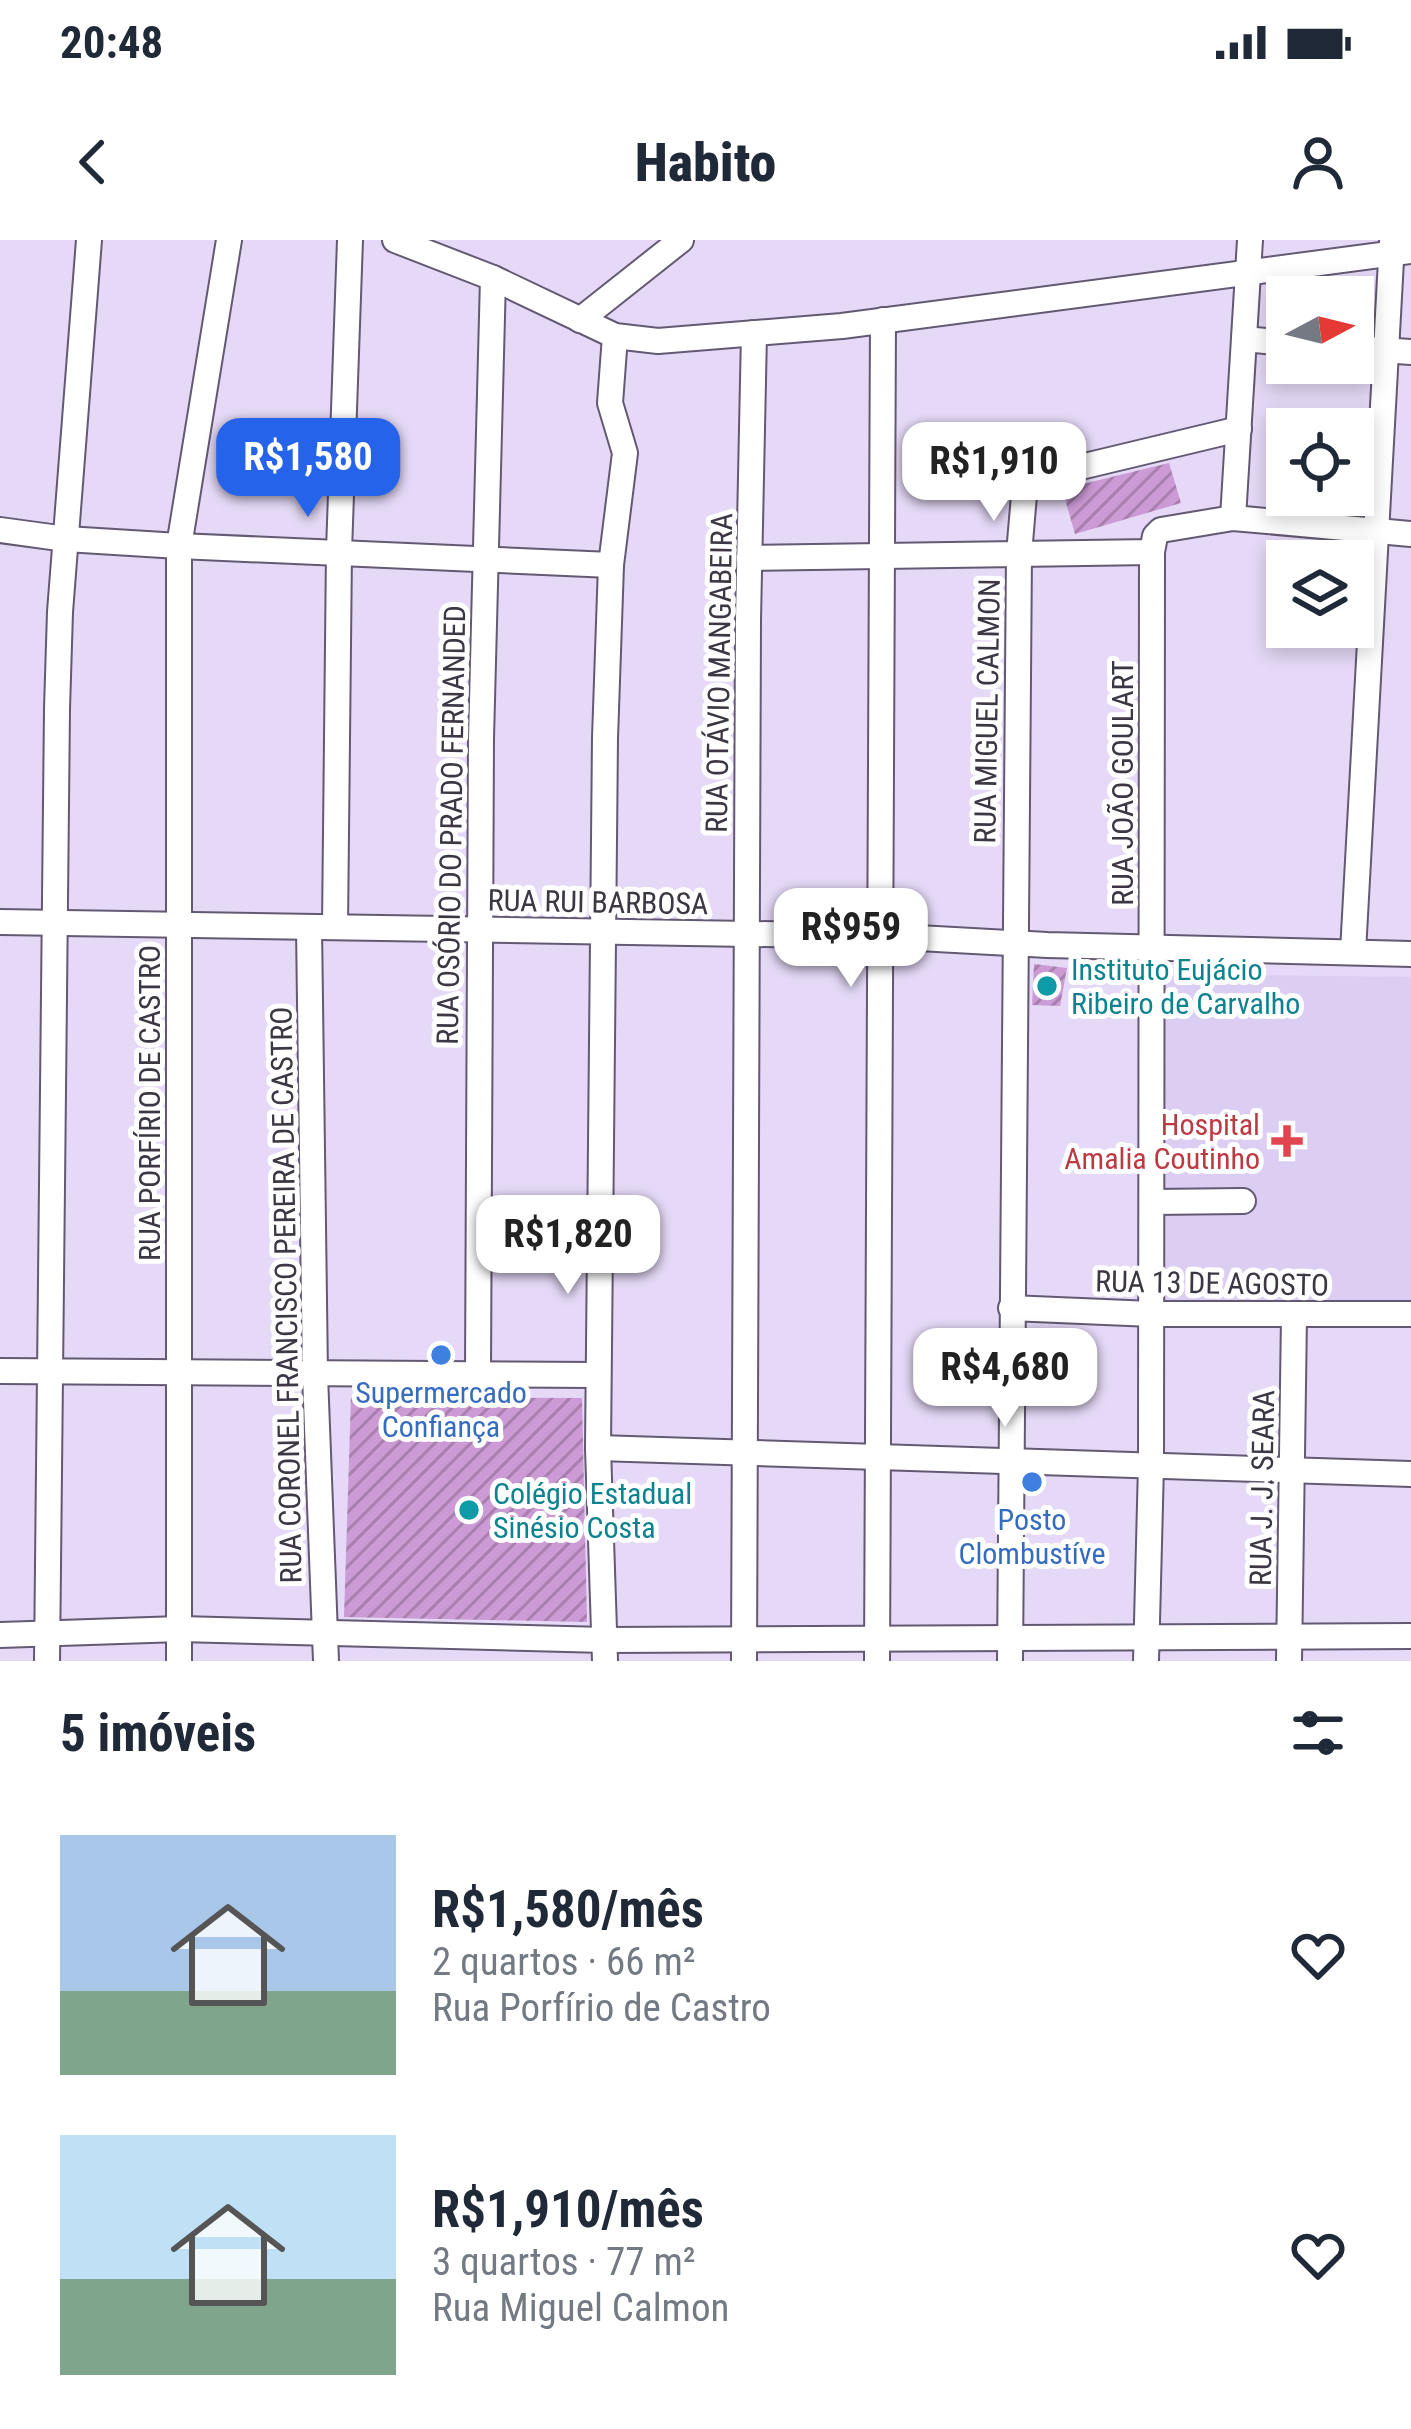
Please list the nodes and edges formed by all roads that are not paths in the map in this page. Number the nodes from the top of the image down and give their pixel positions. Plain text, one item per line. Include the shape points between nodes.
1 (89, 240) edge
2 (229, 240) edge
3 (350, 240) edge
4 (395, 240) edge
5 (681, 240) edge
6 (1250, 240) edge
7 (1398, 248) edge
8 (1248, 271) junction
9 (494, 278) junction
10 (580, 320) junction
11 (883, 320) junction
12 (754, 333) junction
13 (614, 336) junction
14 (1244, 339) junction
15 (1266, 341) edge
16 (1374, 350) edge
17 (1383, 351) junction
18 (1411, 352) edge
19 (1239, 429) junction
20 (1232, 518) junction
21 (0, 530) edge
22 (1379, 532) junction
23 (1411, 534) edge
24 (66, 539) junction
25 (179, 546) junction
26 (339, 551) junction
27 (1152, 552) junction
28 (1019, 554) junction
29 (883, 556) junction
30 (484, 558) junction
31 (749, 558) junction
32 (611, 565) junction
33 (0, 922) edge
34 (54, 922) junction
35 (178, 927) junction
36 (322, 927) junction
37 (479, 931) junction
38 (603, 933) junction
39 (748, 933) junction
40 (882, 936) junction
41 (1014, 943) junction
42 (1153, 947) junction
43 (1354, 952) junction
44 (1411, 954) edge
45 (1152, 1202) junction
46 (1243, 1202) dead end
47 (1011, 1308) junction
48 (1152, 1313) junction
49 (1411, 1314) edge
50 (1294, 1316) junction
51 (0, 1371) edge
52 (50, 1372) junction
53 (181, 1374) junction
54 (478, 1374) junction
55 (315, 1375) junction
56 (598, 1375) junction
57 (598, 1448) junction
58 (746, 1451) junction
59 (877, 1456) junction
60 (1011, 1460) junction
61 (1151, 1465) junction
62 (1294, 1470) junction
63 (1411, 1474) edge
64 (180, 1629) junction
65 (0, 1634) edge
66 (48, 1634) junction
67 (325, 1634) junction
68 (1411, 1636) edge
69 (1010, 1649) edge
70 (1289, 1649) edge
71 (474, 1650) edge
72 (878, 1650) edge
73 (1147, 1650) edge
74 (605, 1651) edge
75 (745, 1651) edge
76 (47, 1661) edge
77 (179, 1661) edge
78 (326, 1661) edge

1 - 24 street
2 - 25 street, RUA PORFÍRIO DE CASTRO
3 - 26 street, RUA CORONEL FRANCISCO PEREIRA DE CASTRO
4 - 9 street
5 - 10 street
6 - 8 street
7 - 8 street
7 - 17 street
8 - 11 street
8 - 14 street
9 - 10 street
9 - 30 street, RUA OSÓRIO DO PRADO FERNANDED
10 - 13 street
11 - 12 street
11 - 29 street
12 - 13 street
12 - 31 street, RUA OTÁVIO MANGABEIRA
13 - 32 street via 610,403 625,453
14 - 15 street
14 - 19 street
16 - 17 street
17 - 18 street
17 - 22 street
19 - 20 street
19 - 28 street, RUA MIGUEL CALMON via 1039,477 1024,495
20 - 22 street
20 - 27 street via 1161,530
21 - 24 street
22 - 23 street
22 - 43 street
24 - 25 street
24 - 34 street
25 - 26 street
25 - 35 street, RUA PORFÍRIO DE CASTRO
26 - 30 street
26 - 36 street, RUA CORONEL FRANCISCO PEREIRA DE CASTRO
27 - 28 street
27 - 42 street, RUA JOÃO GOULART
28 - 29 street
28 - 41 street, RUA MIGUEL CALMON
29 - 31 street
29 - 40 street
30 - 32 street
30 - 37 street, RUA OSÓRIO DO PRADO FERNANDED
31 - 39 street, RUA OTÁVIO MANGABEIRA
32 - 38 street
33 - 34 street, RUA RUI BARBOSA
34 - 35 street, RUA RUI BARBOSA
34 - 52 street
35 - 36 street, RUA RUI BARBOSA
35 - 53 street, RUA PORFÍRIO DE CASTRO
36 - 37 street, RUA RUI BARBOSA
36 - 55 street, RUA CORONEL FRANCISCO PEREIRA DE CASTRO
37 - 38 street, RUA RUI BARBOSA
37 - 54 street, RUA OSÓRIO DO PRADO FERNANDED
38 - 39 street, RUA RUI BARBOSA
38 - 56 street
39 - 40 street, RUA RUI BARBOSA
39 - 58 street, RUA OTÁVIO MANGABEIRA
40 - 41 street, RUA RUI BARBOSA
40 - 59 street
41 - 42 street, RUA RUI BARBOSA
41 - 47 street, RUA MIGUEL CALMON
42 - 43 street, RUA RUI BARBOSA
42 - 45 street, RUA JOÃO GOULART
43 - 44 street, RUA RUI BARBOSA
45 - 46 street
45 - 48 street, RUA JOÃO GOULART
47 - 48 street, RUA 13 DE AGOSTO
47 - 60 street, RUA MIGUEL CALMON
48 - 50 street, RUA 13 DE AGOSTO
48 - 61 street, RUA JOÃO GOULART
49 - 50 street, RUA 13 DE AGOSTO
50 - 62 street, RUA J. J. SEARA
51 - 52 street
52 - 53 street
52 - 66 street
53 - 55 street
53 - 64 street, RUA PORFÍRIO DE CASTRO
54 - 55 street
54 - 56 street
55 - 67 street, RUA CORONEL FRANCISCO PEREIRA DE CASTRO
56 - 57 street
57 - 58 street
57 - 74 street
58 - 59 street
58 - 75 street, RUA OTÁVIO MANGABEIRA
59 - 60 street
59 - 72 street
60 - 61 street
60 - 69 street, RUA MIGUEL CALMON
61 - 62 street
61 - 73 street, RUA JOÃO GOULART
62 - 63 street
62 - 70 street, RUA J. J. SEARA
64 - 66 street
64 - 67 street
64 - 77 street, RUA PORFÍRIO DE CASTRO
65 - 66 street
66 - 76 street
67 - 71 street
67 - 78 street, RUA CORONEL FRANCISCO PEREIRA DE CASTRO
68 - 70 street
69 - 72 street
69 - 73 street
70 - 73 street
71 - 74 street
72 - 75 street
74 - 75 street

